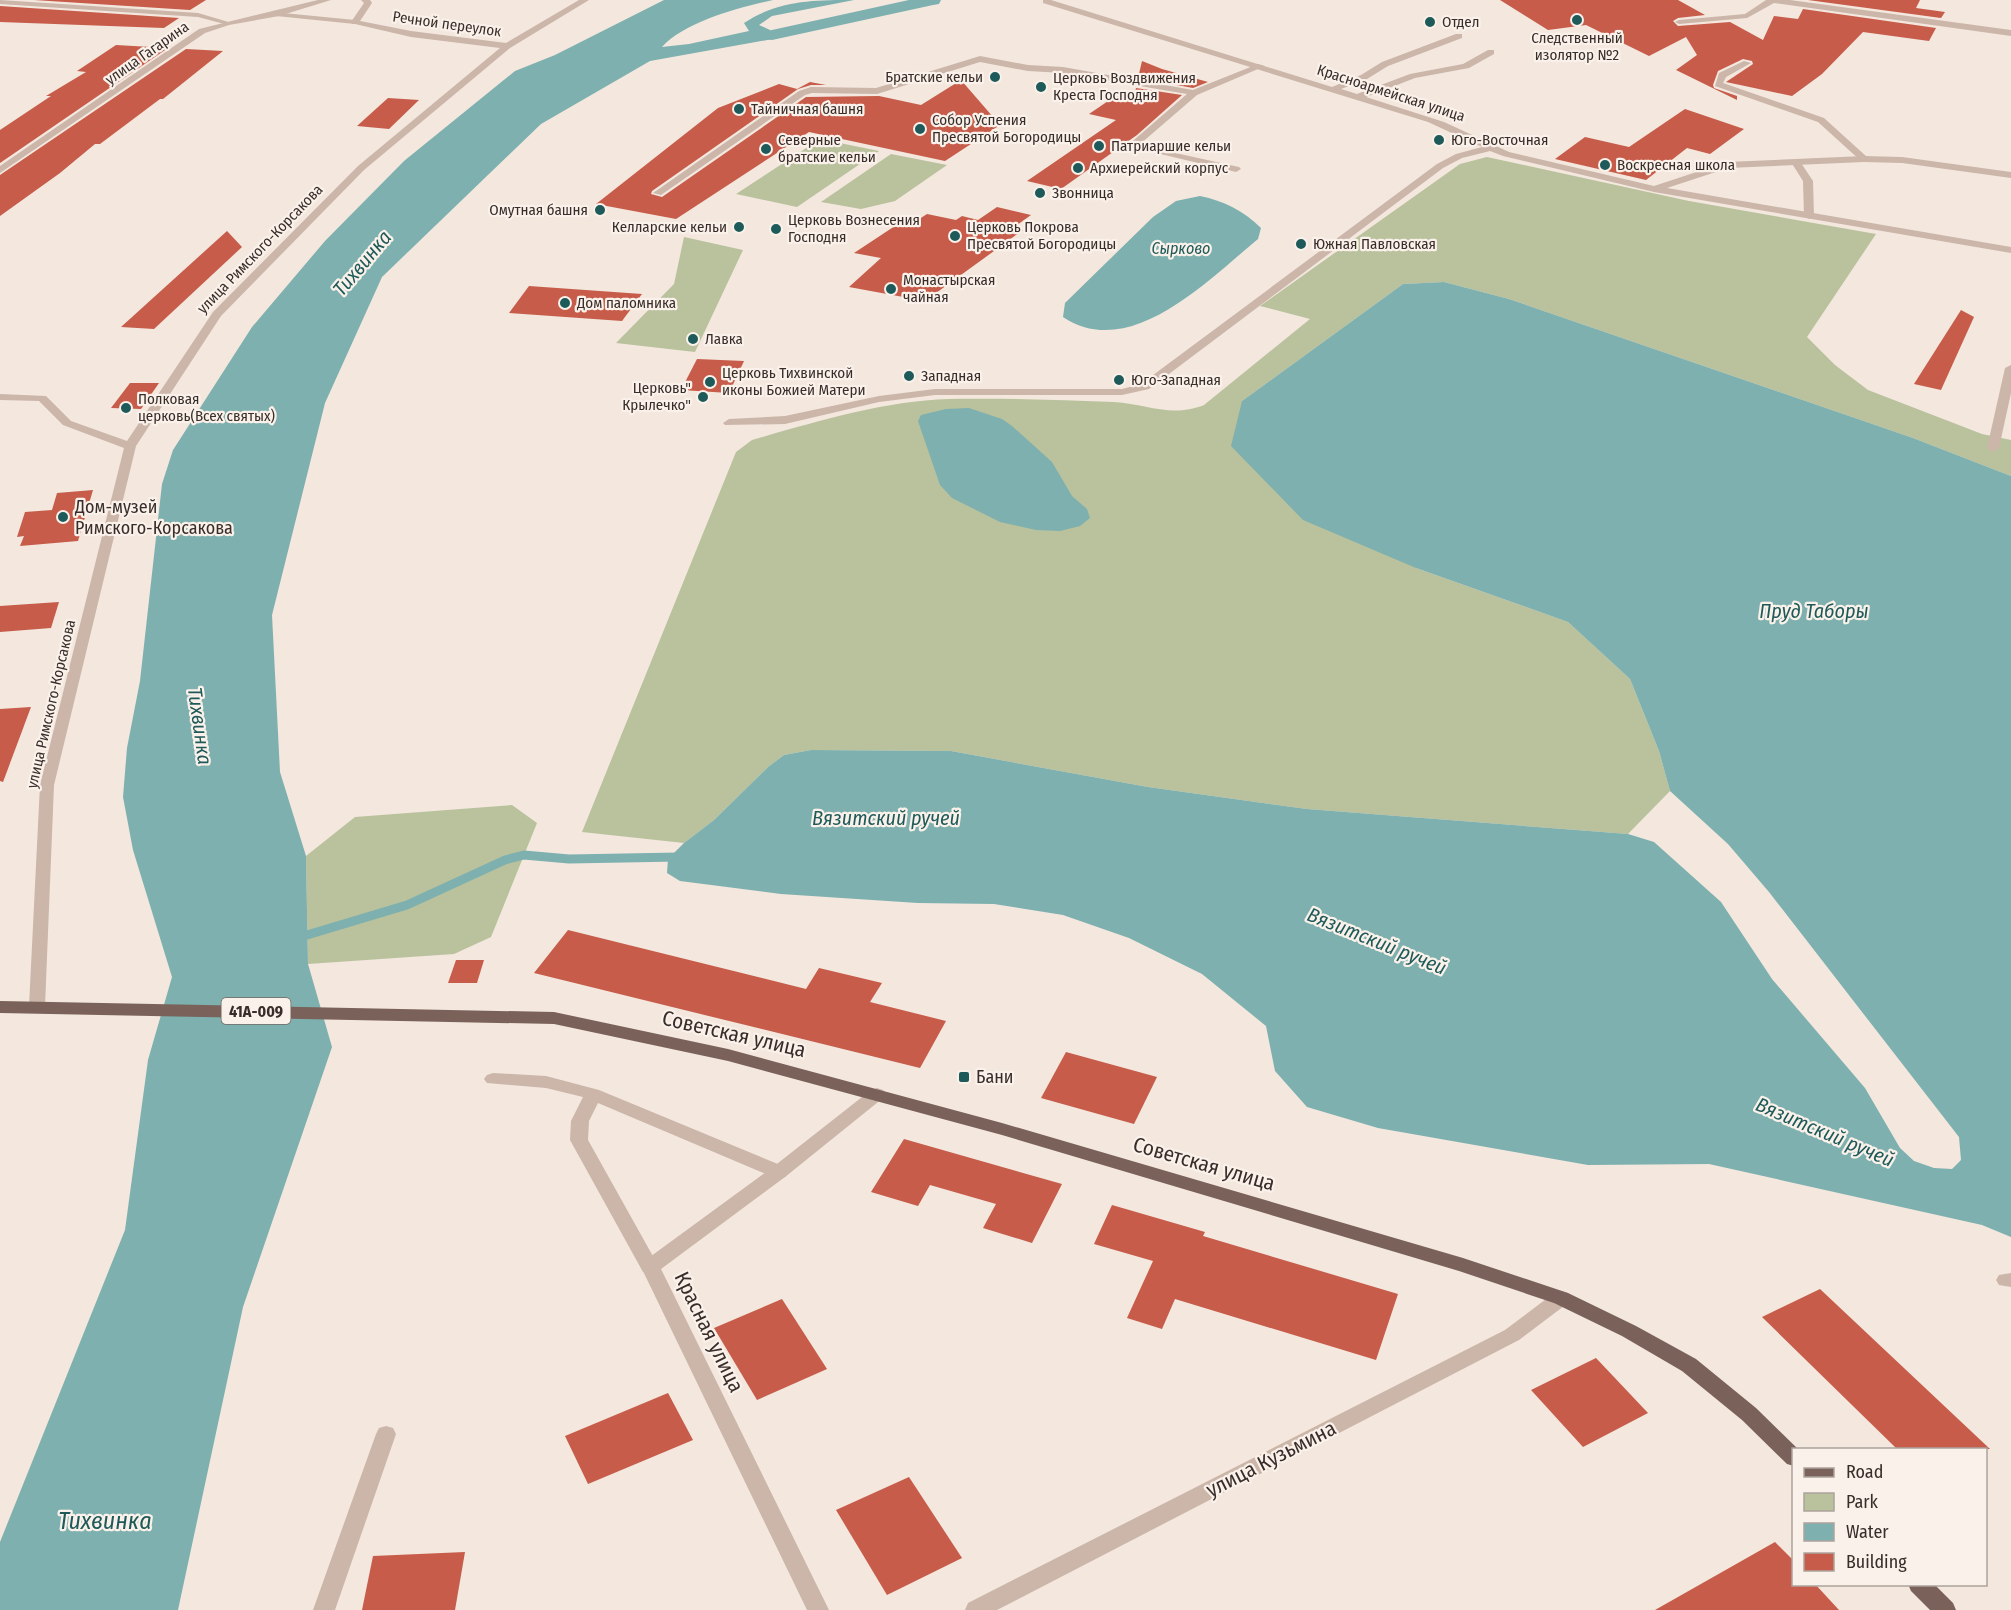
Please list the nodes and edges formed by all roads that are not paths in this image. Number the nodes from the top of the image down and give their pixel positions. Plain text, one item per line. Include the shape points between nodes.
1 (327, 0) edge
2 (365, 0) edge
3 (585, 0) edge
4 (1773, 0) edge
5 (1046, 1) edge
6 (0, 2) edge
7 (276, 14) junction
8 (355, 22) junction
9 (1679, 22) dead end
10 (228, 23) junction
11 (2011, 33) edge
12 (1459, 36) dead end
13 (507, 46) junction
14 (1491, 52) dead end
15 (1748, 63) dead end
16 (1261, 66) junction
17 (1334, 89) junction
18 (1194, 93) junction
19 (1358, 97) junction
20 (1489, 148) junction
21 (1864, 159) junction
22 (1796, 162) junction
23 (1236, 169) dead end
24 (0, 170) edge
25 (2011, 175) edge
26 (1654, 189) junction
27 (658, 193) dead end
28 (1809, 216) junction
29 (2011, 250) edge
30 (2011, 368) edge
31 (0, 397) edge
32 (729, 423) dead end
33 (130, 446) junction
34 (1993, 448) dead end
35 (37, 1006) junction
36 (0, 1007) edge
37 (493, 1079) dead end
38 (877, 1094) junction
39 (593, 1095) junction
40 (779, 1172) junction
41 (650, 1267) junction
42 (1561, 1298) junction
43 (386, 1434) dead end
44 (1792, 1456) edge
45 (1921, 1586) edge
46 (324, 1610) edge
47 (818, 1610) edge
48 (976, 1610) edge
49 (1945, 1610) edge

1 - 7 street, улица Гагарина
2 - 8 street via 368,3
3 - 13 street, улица Римского-Корсакова
4 - 9 street via 1747,16
4 - 11 street
5 - 16 street, Красноармейская улица
6 - 10 street via 198,15
7 - 8 street, Речной переулок
7 - 10 street, улица Гагарина
8 - 13 street, Речной переулок via 411,34
10 - 24 street, улица Гагарина via 202,31
12 - 17 street via 1385,64
13 - 33 street, улица Римского-Корсакова via 361,168 217,314
14 - 19 street via 1466,66 1413,76
15 - 21 street via 1722,75 1718,84 1821,120
16 - 17 street, Красноармейская улица
16 - 18 street
17 - 19 street, Красноармейская улица
18 - 23 street via 1132,146
18 - 27 street via 980,59 877,91 811,90
19 - 20 street, Красноармейская улица via 1454,128
20 - 26 street, Красноармейская улица
20 - 32 street via 1440,166 1145,387 1122,392 934,392 879,399 785,420
21 - 22 street
21 - 25 street via 1902,160
22 - 26 street via 1727,165
22 - 28 street via 1808,181
26 - 28 street, Красноармейская улица
28 - 29 street, Красноармейская улица
30 - 34 street
31 - 33 street via 42,398 67,423
33 - 35 street, улица Римского-Корсакова via 47,784
35 - 36 main road, 41А-009
35 - 38 main road, Советская улица / 41А-009 via 554,1018 728,1055
37 - 39 street via 546,1082
38 - 40 street, Красная улица
38 - 42 main road, Советская улица via 1463,1265
39 - 40 street
39 - 41 street via 579,1120 579,1140
40 - 41 street, Красная улица
41 - 47 street, Красная улица
42 - 44 main road, Советская улица via 1689,1365 1749,1414
42 - 48 street, улица Кузьмина via 1512,1335
43 - 46 street
45 - 49 main road

